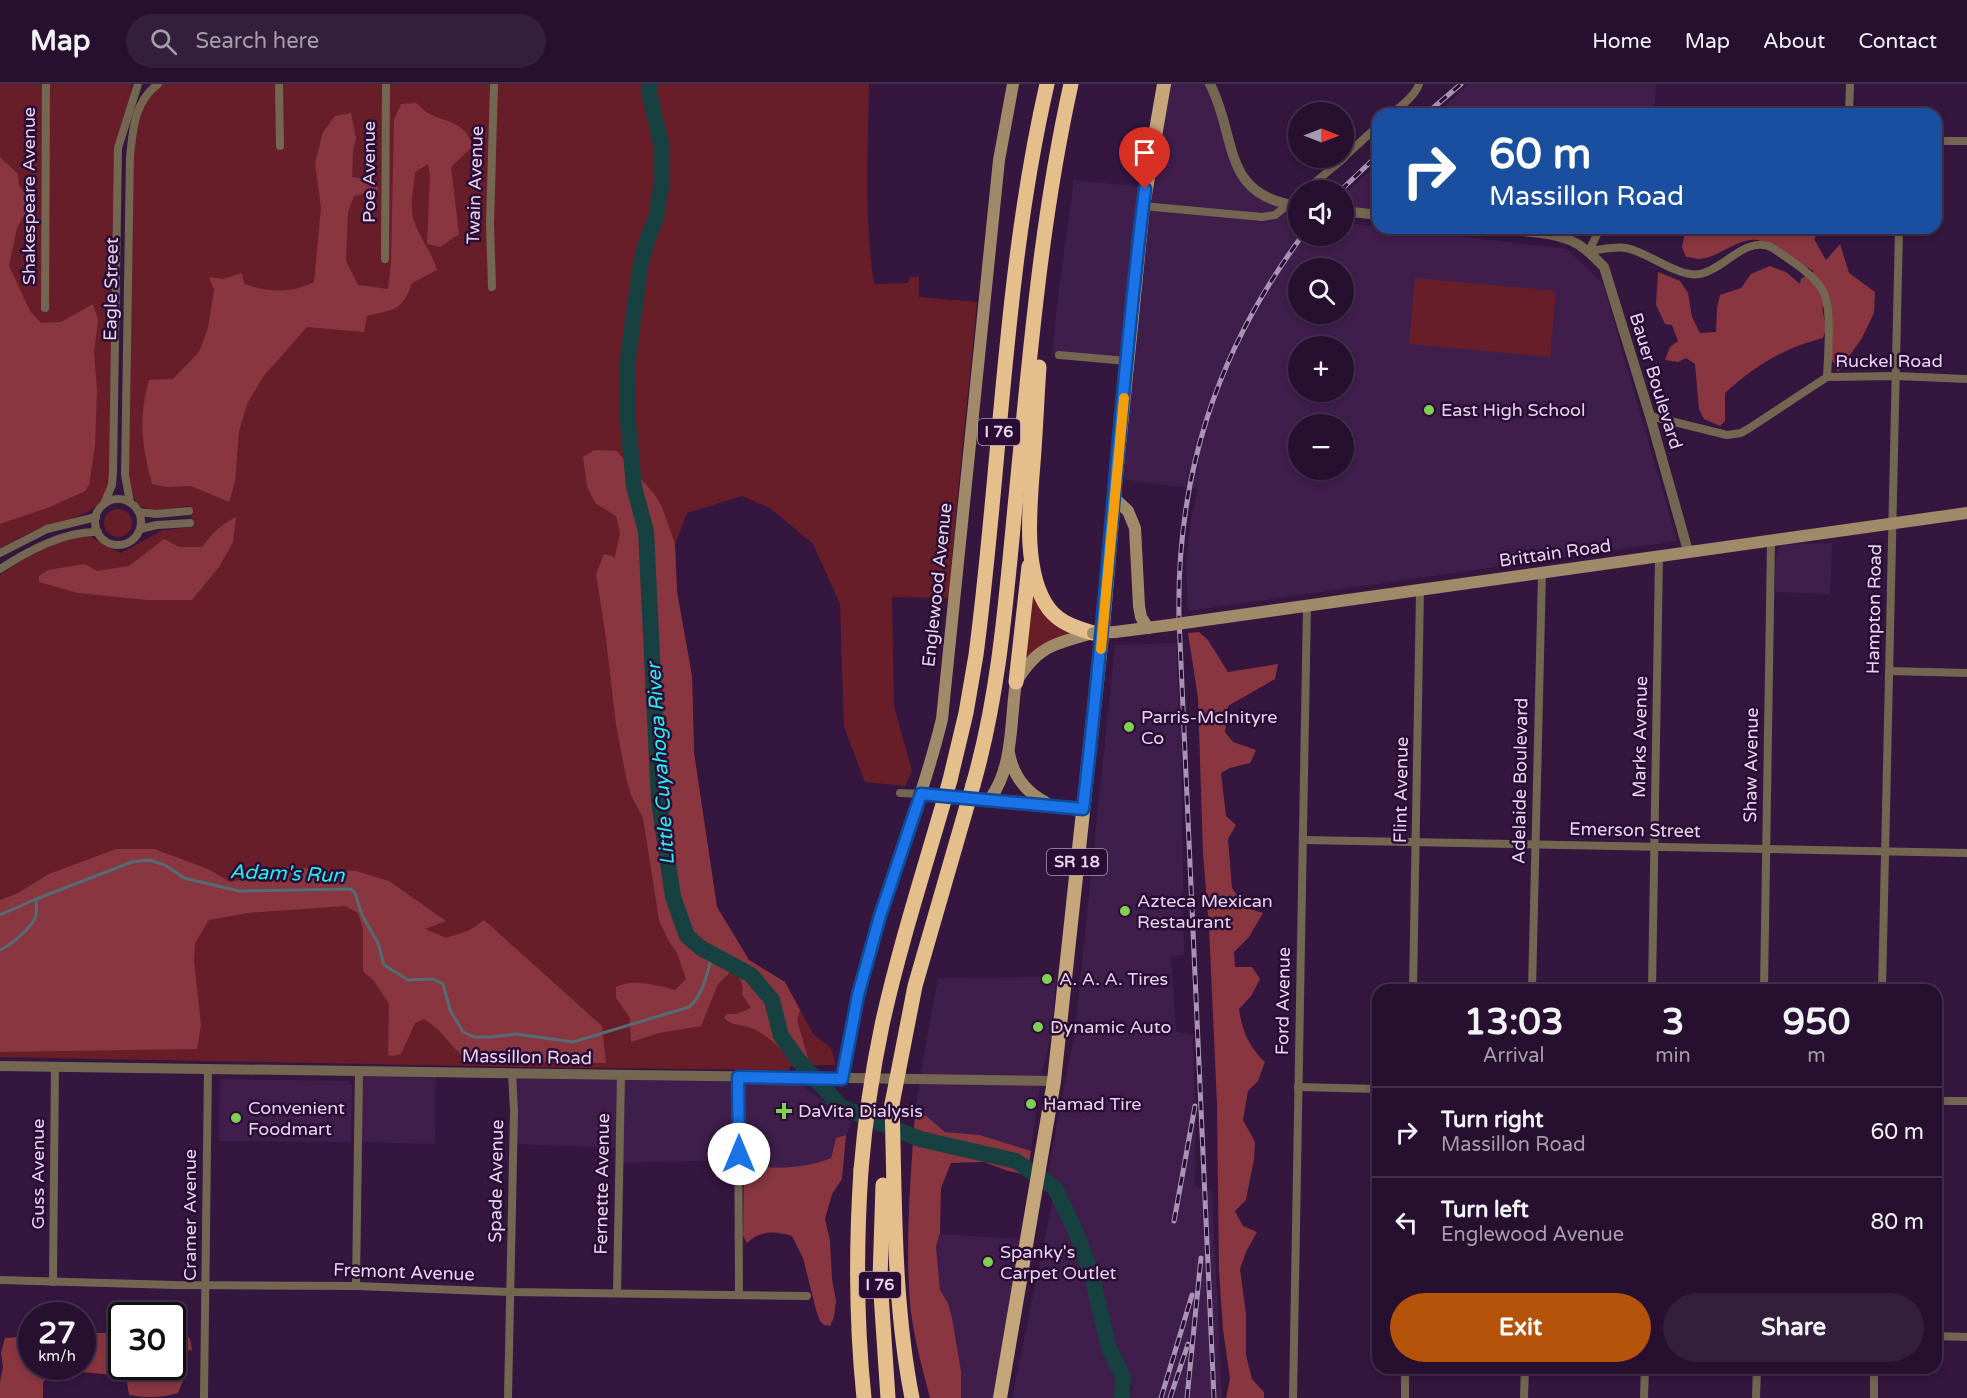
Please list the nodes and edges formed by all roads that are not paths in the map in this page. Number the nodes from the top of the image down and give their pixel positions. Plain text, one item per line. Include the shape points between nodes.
1 (46, 84) edge
2 (138, 84) edge
3 (158, 84) edge
4 (279, 84) edge
5 (386, 84) edge
6 (494, 84) edge
7 (1013, 84) edge
8 (1047, 84) edge
9 (1071, 84) edge
10 (1164, 84) edge
11 (1210, 84) edge
12 (1419, 84) edge
13 (1850, 84) edge
14 (1399, 108) edge
15 (1849, 108) edge
16 (1372, 131) edge
17 (1942, 141) edge
18 (1967, 141) edge
19 (280, 146) dead end
20 (1354, 148) edge
21 (1331, 168) edge
22 (1318, 180) edge
23 (1288, 204) edge
24 (1143, 206) junction
25 (1288, 208) edge
26 (1354, 213) edge
27 (1372, 214) edge
28 (1540, 234) edge
29 (1597, 234) edge
30 (1899, 234) edge
31 (1043, 248) junction
32 (1589, 251) junction
33 (385, 260) dead end
34 (492, 287) dead end
35 (45, 308) dead end
36 (1059, 356) dead end
37 (1127, 361) junction
38 (1896, 376) junction
39 (1827, 377) junction
40 (1967, 379) edge
41 (1650, 417) junction
42 (1114, 498) junction
43 (130, 502) junction
44 (104, 504) junction
45 (189, 511) dead end
46 (139, 512) junction
47 (1967, 513) edge
48 (96, 517) junction
49 (190, 523) dead end
50 (1892, 524) junction
51 (140, 529) junction
52 (98, 532) junction
53 (1771, 541) junction
54 (1688, 550) junction
55 (1031, 552) junction
56 (0, 553) edge
57 (1659, 556) junction
58 (0, 569) edge
59 (1542, 573) junction
60 (1420, 590) junction
61 (1307, 605) junction
62 (1148, 628) junction
63 (1093, 633) junction
64 (1889, 671) junction
65 (1967, 673) edge
66 (1016, 682) junction
67 (1008, 750) junction
68 (900, 793) dead end
69 (921, 794) junction
70 (990, 799) junction
71 (1052, 805) junction
72 (1083, 809) junction
73 (1304, 840) junction
74 (1416, 842) junction
75 (1535, 845) junction
76 (1655, 846) junction
77 (1766, 849) junction
78 (1886, 852) junction
79 (1967, 853) edge
80 (1413, 984) edge
81 (1532, 984) edge
82 (1652, 984) edge
83 (1764, 984) edge
84 (1882, 984) edge
85 (0, 1066) edge
86 (55, 1066) junction
87 (208, 1068) junction
88 (359, 1071) junction
89 (512, 1073) junction
90 (621, 1075) junction
91 (738, 1077) junction
92 (842, 1079) junction
93 (1054, 1081) junction
94 (1298, 1087) junction
95 (1372, 1089) edge
96 (1942, 1101) edge
97 (1967, 1101) edge
98 (889, 1171) junction
99 (0, 1280) edge
100 (53, 1282) junction
101 (206, 1284) junction
102 (356, 1286) junction
103 (510, 1292) junction
104 (617, 1293) junction
105 (739, 1294) junction
106 (807, 1296) dead end
107 (1942, 1336) edge
108 (1967, 1337) edge
109 (860, 1351) junction
110 (1405, 1374) edge
111 (1525, 1374) edge
112 (1645, 1374) edge
113 (1757, 1374) edge
114 (1874, 1374) edge
115 (204, 1398) edge
116 (508, 1398) edge
117 (856, 1398) edge
118 (864, 1398) edge
119 (888, 1398) edge
120 (912, 1398) edge
121 (1000, 1398) edge
122 (1293, 1398) edge
123 (1405, 1398) edge
124 (1524, 1398) edge
125 (1644, 1398) edge
126 (1756, 1398) edge
127 (1874, 1398) edge

1 - 35 street, Shakespeare Avenue
2 - 44 street, Eagle Street via 118,148 113,472
3 - 43 street, Eagle Street via 144,97 136,113 130,157 125,475
4 - 19 street
5 - 33 street, Poe Avenue
6 - 34 street, Twain Avenue
7 - 69 main road, Englewood Avenue via 999,160 942,719
8 - 109 highway, I 76, bridge via 1013,289 978,645 950,780 882,1026 870,1094 861,1170 857,1262
9 - 31 highway, I 76
10 - 24 main road, SR 18
11 - 23 street via 1244,179 1260,195
12 - 14 street
13 - 15 street
16 - 20 street
17 - 18 street
21 - 22 street
24 - 25 street via 1262,217
24 - 37 main road, SR 18
26 - 27 street
28 - 32 street via 1571,240
29 - 32 street
30 - 38 street, Hampton Road
31 - 55 highway
31 - 98 highway, I 76, bridge via 1003,631 973,785 915,986 892,1104
32 - 39 street via 1625,248 1694,274 1708,271 1750,246 1771,247 1824,291
32 - 41 street, Bauer Boulevard via 1604,267
36 - 37 street
37 - 42 main road, SR 18
38 - 39 street, Ruckel Road
38 - 40 street, Ruckel Road
38 - 50 street, Hampton Road
39 - 41 street, Ruckel Road via 1734,435
41 - 54 street, Bauer Boulevard
42 - 62 main road via 1128,511 1135,528 1138,606
42 - 72 main road, SR 18
43 - 44 street via 117,499
43 - 46 street
44 - 48 street
45 - 46 street
46 - 51 street
47 - 50 main road, Brittain Road
48 - 52 street
48 - 56 street via 47,529
49 - 51 street
50 - 53 main road, Brittain Road
50 - 64 street, Hampton Road
51 - 52 street via 131,541 123,544 108,543
52 - 58 street via 66,537
53 - 54 main road, Brittain Road
53 - 77 street, Shaw Avenue
54 - 57 main road, Brittain Road
55 - 63 highway via 1039,589 1049,609 1065,623
55 - 66 highway
57 - 59 main road, Brittain Road
57 - 76 street, Marks Avenue
59 - 60 main road, Brittain Road
59 - 75 street, Adelaide Boulevard
60 - 61 main road, Brittain Road
60 - 74 street, Flint Avenue
61 - 62 main road, Brittain Road, bridge
61 - 73 street, Ford Avenue
62 - 63 main road, Brittain Road, bridge
63 - 66 main road, Brittain Road via 1043,649
64 - 65 street
64 - 78 street, Hampton Road
66 - 67 main road
67 - 70 main road via 1004,776
67 - 71 main road via 1021,781 1033,795
68 - 69 street
69 - 70 main road
69 - 92 main road, Englewood Avenue via 873,939
70 - 71 main road
71 - 72 main road
72 - 93 main road, SR 18
73 - 74 street, Emerson Street
73 - 94 street, Ford Avenue
74 - 75 street, Emerson Street
74 - 80 street, Flint Avenue
75 - 76 street, Emerson Street
75 - 81 street, Adelaide Boulevard
76 - 77 street, Emerson Street
76 - 82 street, Marks Avenue
77 - 78 street, Emerson Street
77 - 83 street, Shaw Avenue
78 - 79 street, Emerson Street
78 - 84 street, Hampton Road
85 - 86 street, Massillon Road
86 - 87 street, Massillon Road
86 - 100 street, Guss Avenue
87 - 88 street, Massillon Road
87 - 101 street, Cramer Avenue
88 - 89 street, Massillon Road
88 - 102 street
89 - 90 street, Massillon Road
89 - 103 street, Spade Avenue
90 - 91 street, Massillon Road
90 - 104 street, Fernette Avenue
91 - 92 street, Massillon Road
91 - 105 street
92 - 93 street, Massillon Road
93 - 121 main road, SR 18
94 - 95 street
94 - 122 street, Ford Avenue
96 - 97 street
98 - 119 highway, I 76 via 880,1279
98 - 120 highway via 899,1314
99 - 100 street, Fremont Avenue
100 - 101 street, Fremont Avenue
101 - 102 street, Fremont Avenue
101 - 115 street, Cramer Avenue
102 - 103 street, Fremont Avenue
103 - 104 street, Fremont Avenue
103 - 116 street, Spade Avenue
104 - 105 street, Fremont Avenue
105 - 106 street, Fremont Avenue
107 - 108 street
109 - 117 highway
109 - 118 highway, I 76
110 - 123 street
111 - 124 street
112 - 125 street
113 - 126 street
114 - 127 street

